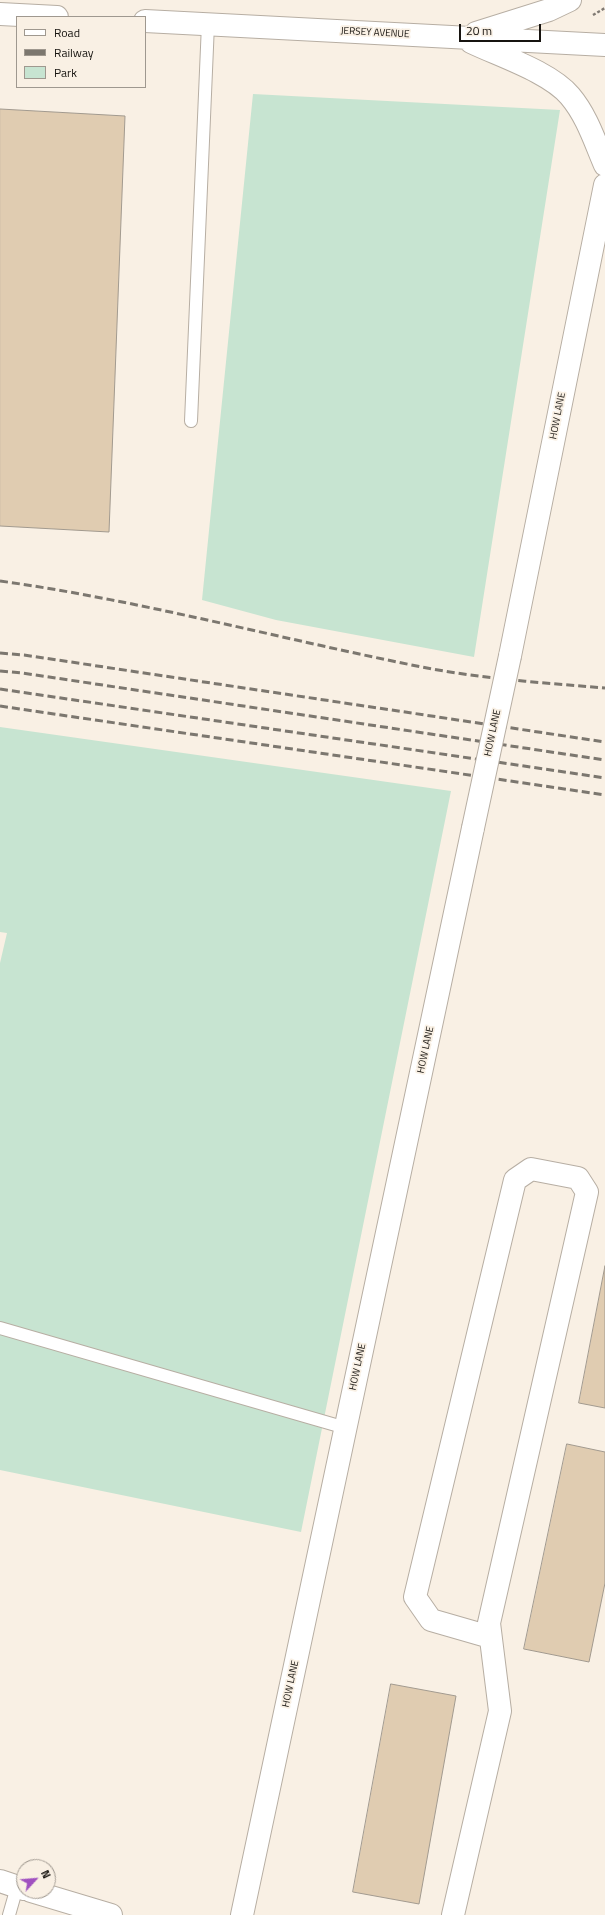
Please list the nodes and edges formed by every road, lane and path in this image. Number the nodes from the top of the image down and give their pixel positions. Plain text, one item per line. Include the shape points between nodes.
1 (570, 0) edge
2 (605, 8) edge
3 (0, 14) edge
4 (38, 16) edge
5 (593, 16) dead end
6 (146, 21) edge
7 (208, 24) junction
8 (461, 38) junction
9 (605, 45) edge
10 (605, 165) edge
11 (605, 185) edge
12 (192, 421) dead end
13 (0, 1328) edge
14 (346, 1428) junction
15 (490, 1637) junction
16 (16, 1893) edge
17 (56, 1898) edge
18 (9, 1915) edge
19 (111, 1915) edge
20 (242, 1915) edge
21 (453, 1915) edge

1 - 8 main road via 549,10
2 - 5 path
3 - 4 main road
6 - 7 main road, JERSEY AVENUE
7 - 8 main road, JERSEY AVENUE
7 - 12 lane
8 - 9 main road, JERSEY AVENUE
8 - 10 main road via 540,74 561,87 586,122
11 - 14 main road, HOW LANE, bridge via 510,656
13 - 14 lane
14 - 20 main road, HOW LANE
15 - 15 main road via 489,1623 587,1192 578,1178 531,1169 515,1180 415,1597 431,1620
15 - 21 main road via 500,1711
16 - 18 lane
17 - 19 main road

